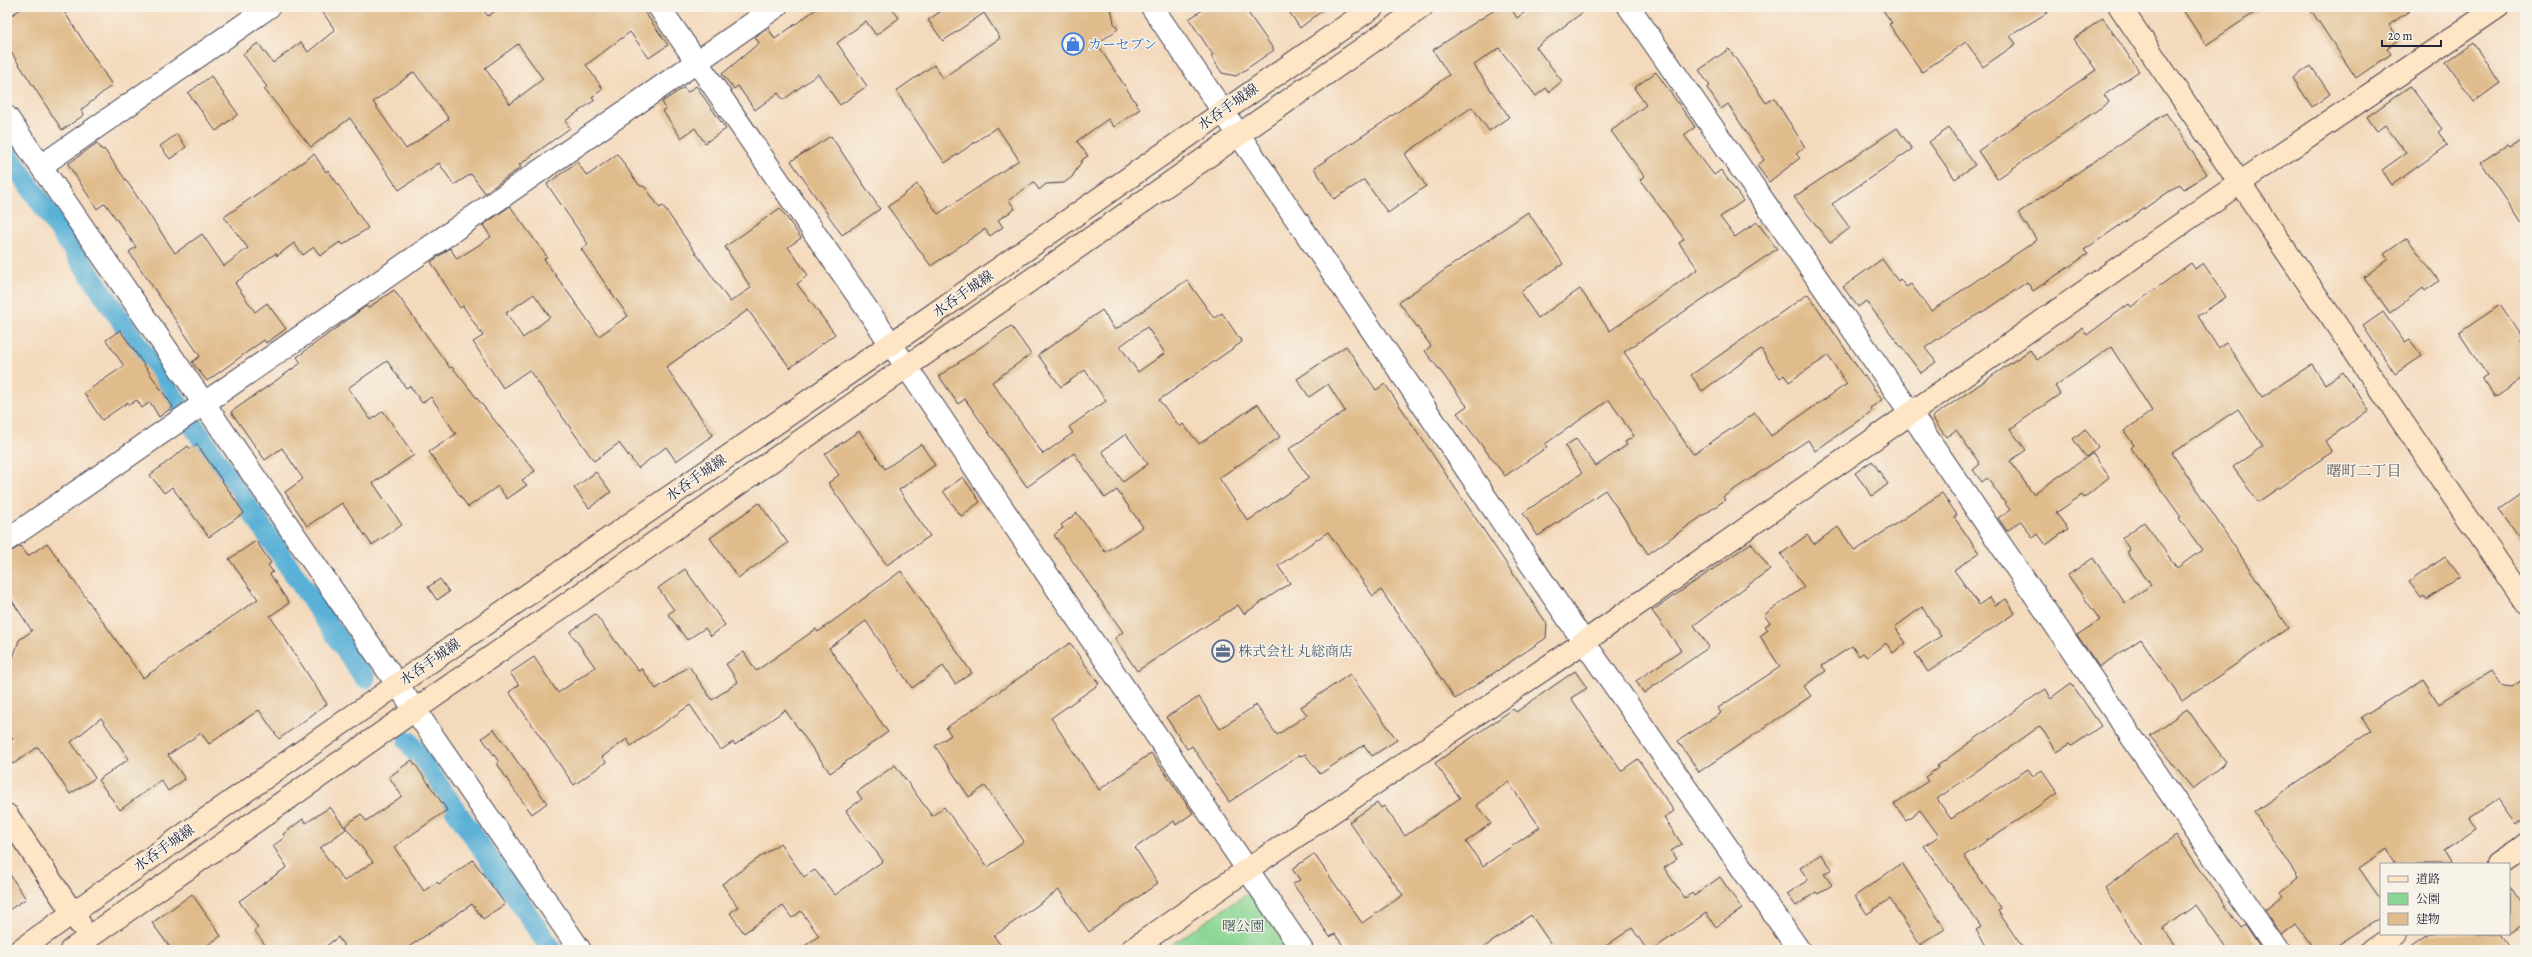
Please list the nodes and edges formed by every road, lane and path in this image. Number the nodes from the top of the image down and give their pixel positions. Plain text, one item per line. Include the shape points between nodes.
1 (269, 7) edge
2 (659, 7) edge
3 (776, 7) edge
4 (1152, 7) edge
5 (1373, 7) edge
6 (1422, 7) edge
7 (1629, 7) edge
8 (2120, 7) edge
9 (2498, 7) edge
10 (696, 61) junction
11 (1223, 110) junction
12 (7, 117) edge
13 (1240, 134) junction
14 (41, 166) junction
15 (2238, 184) junction
16 (891, 344) junction
17 (905, 366) junction
18 (203, 402) junction
19 (1910, 412) junction
20 (7, 540) edge
21 (2525, 602) edge
22 (1584, 642) junction
23 (398, 684) junction
24 (416, 708) junction
25 (7, 815) edge
26 (2525, 845) edge
27 (2498, 863) edge
28 (1248, 869) junction
29 (73, 912) junction
30 (2394, 935) edge
31 (86, 946) edge
32 (20, 950) edge
33 (580, 950) edge
34 (1131, 950) edge
35 (1302, 950) edge
36 (1799, 950) edge
37 (2277, 950) edge
38 (2372, 950) edge

1 - 14 street
2 - 10 street
3 - 10 street
4 - 11 street
5 - 11 main road, 水呑手城線
6 - 13 main road, 水呑手城線
7 - 19 street
8 - 15 main road
9 - 15 main road
10 - 16 street
10 - 18 street
11 - 13 street
11 - 16 main road, 水呑手城線
12 - 14 street
13 - 17 main road, 水呑手城線
13 - 22 street
14 - 18 street
15 - 19 main road
15 - 21 main road
16 - 17 street
16 - 23 main road, 水呑手城線
17 - 24 main road, 水呑手城線
17 - 28 street
18 - 20 street
18 - 23 street
19 - 22 main road
19 - 37 street
22 - 28 main road
22 - 36 street
23 - 24 street
23 - 29 main road, 水呑手城線
24 - 31 main road, 水呑手城線
24 - 33 street
25 - 29 main road
26 - 27 main road
28 - 34 main road
28 - 35 street
29 - 31 main road
29 - 32 main road, 水呑手城線
30 - 38 main road

